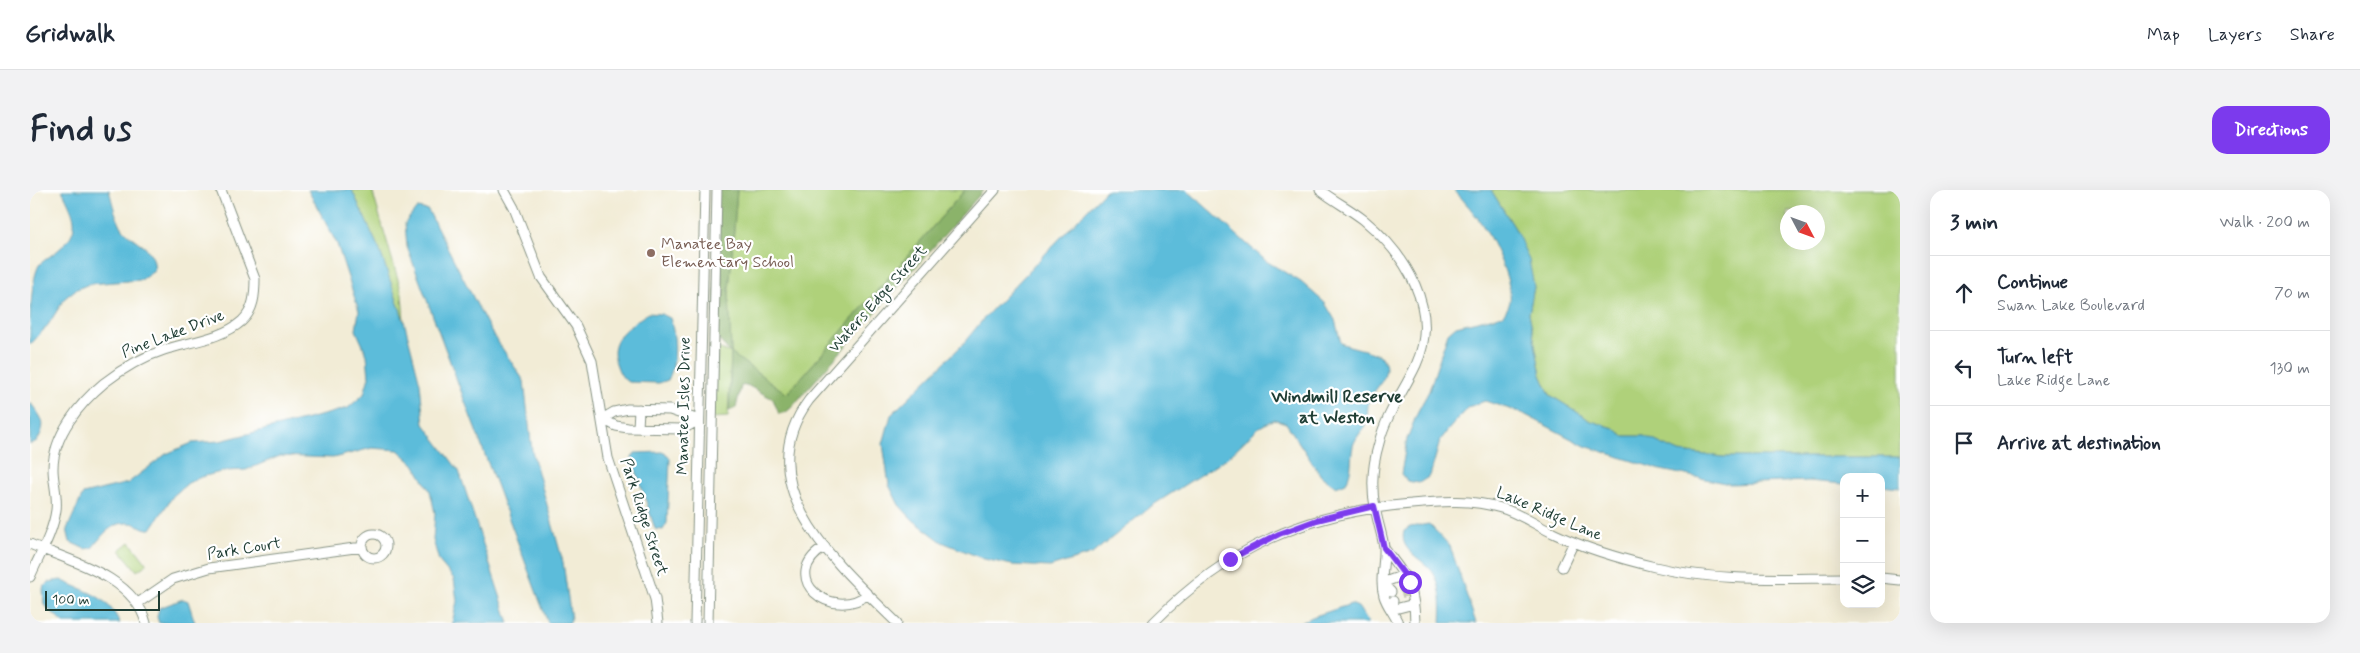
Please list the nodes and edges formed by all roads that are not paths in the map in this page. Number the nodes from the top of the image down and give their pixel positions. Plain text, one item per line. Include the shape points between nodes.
1 (221, 190) edge
2 (504, 190) edge
3 (706, 190) edge
4 (718, 190) edge
5 (995, 190) edge
6 (1320, 190) edge
7 (704, 229) junction
8 (716, 230) junction
9 (639, 409) junction
10 (712, 418) junction
11 (602, 419) junction
12 (698, 420) junction
13 (638, 428) junction
14 (1374, 506) junction
15 (1574, 542) junction
16 (30, 544) edge
17 (362, 547) dead end
18 (825, 547) junction
19 (1384, 548) junction
20 (42, 549) junction
21 (1562, 567) dead end
22 (1404, 574) junction
23 (30, 577) edge
24 (1840, 578) edge
25 (1885, 578) edge
26 (1900, 580) edge
27 (1382, 583) junction
28 (868, 594) junction
29 (1392, 601) junction
30 (138, 603) junction
31 (1414, 604) junction
32 (146, 622) edge
33 (658, 623) edge
34 (694, 623) edge
35 (708, 623) edge
36 (897, 623) edge
37 (1154, 623) edge
38 (1398, 623) edge
39 (1414, 623) edge

1 - 20 street, Pine Lake Drive via 255,279 255,295 249,312 230,329 162,351 119,371 88,398 56,446 53,469 56,510
2 - 11 street, Park Ridge Street via 541,276 584,340 597,380
3 - 7 street, Manatee Isles Drive
4 - 8 street, Manatee Isles Drive
5 - 18 street, Waters Edge Street via 798,414 790,432 786,459 790,489
6 - 14 street via 1363,219 1382,237 1407,268 1420,294 1424,311 1422,347 1379,443 1372,485
7 - 8 street
7 - 12 street, Manatee Isles Drive
8 - 10 street, Manatee Isles Drive
9 - 11 street via 614,412
9 - 12 street via 670,410
9 - 13 street
10 - 12 street
10 - 35 street, Manatee Isles Drive
11 - 13 street via 616,426
11 - 33 street, Park Ridge Street via 608,458 655,599
12 - 13 street via 683,430
12 - 34 street, Manatee Isles Drive
14 - 15 street, Lake Ridge Lane via 1482,503 1503,508
14 - 19 street
14 - 37 street, Lake Ridge Lane via 1317,520 1279,534 1230,559 1178,598
15 - 21 street
15 - 24 street, Lake Ridge Lane via 1658,568 1707,575
16 - 20 street
17 - 30 street, Park Court via 209,568 173,579
18 - 28 street
18 - 28 street via 812,556 806,571 807,586 814,600 827,608 842,610 857,605
19 - 22 street
19 - 27 street
20 - 23 street, Pine Lake Drive
20 - 30 street via 124,587
22 - 27 street
22 - 31 street via 1410,582
22 - 31 street via 1406,592
25 - 26 street
27 - 29 street
27 - 29 street via 1384,595
28 - 36 street
29 - 31 street
29 - 38 street
30 - 32 street
31 - 39 street

